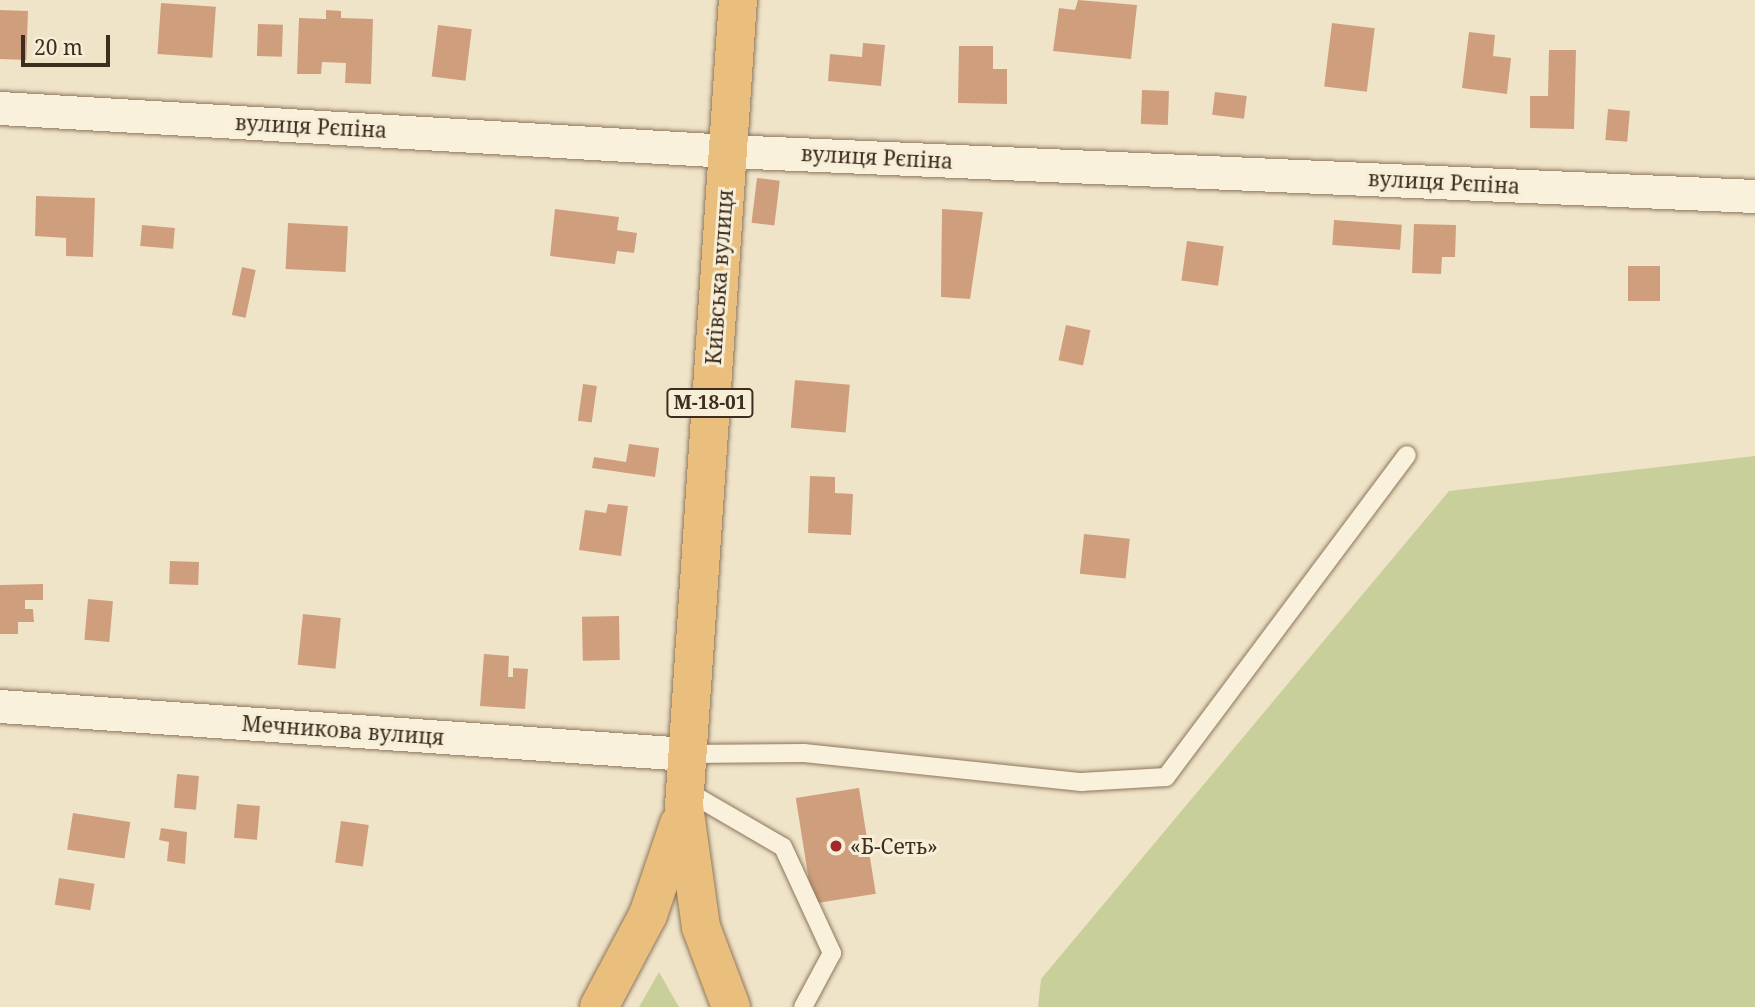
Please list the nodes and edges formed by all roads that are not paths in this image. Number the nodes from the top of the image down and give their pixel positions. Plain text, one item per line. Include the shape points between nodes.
1 (738, 0) edge
2 (0, 107) edge
3 (728, 151) junction
4 (1755, 196) edge
5 (1407, 455) dead end
6 (0, 706) edge
7 (685, 783) junction
8 (599, 1007) edge
9 (731, 1007) edge
10 (803, 1007) edge

1 - 3 highway, Київська вулиця / М-18-01
2 - 3 street, вулиця Рєпіна
3 - 4 street, вулиця Рєпіна
3 - 7 highway, Київська вулиця / М-18-01
5 - 7 lane via 1166,777 1082,782 804,753
6 - 7 street, Мечникова вулиця
7 - 8 highway, М-18-01 via 648,915
7 - 9 highway, М-18-01 via 701,927
7 - 10 lane via 783,847 832,953

